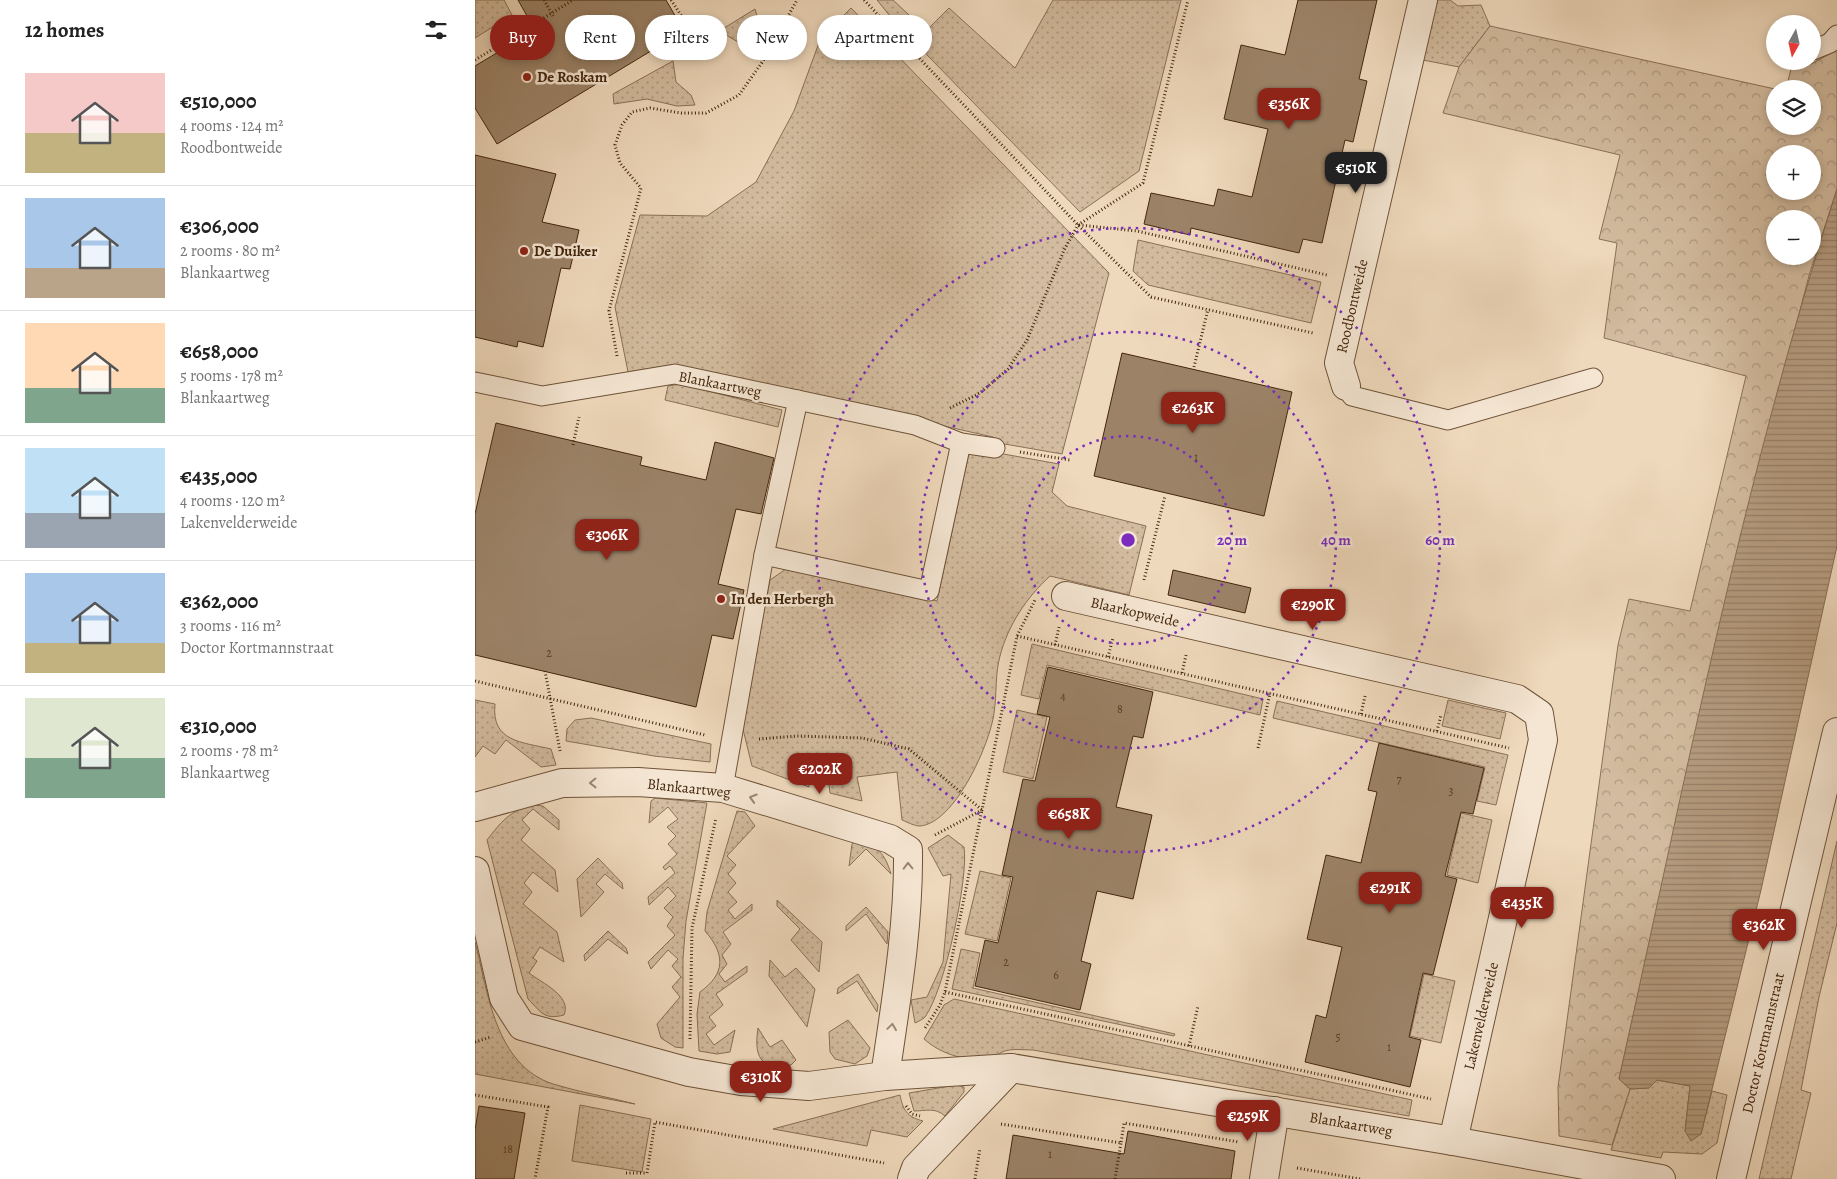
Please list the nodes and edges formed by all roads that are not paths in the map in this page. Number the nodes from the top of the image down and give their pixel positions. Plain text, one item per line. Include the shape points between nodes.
1 (1423, 0) edge
2 (1837, 35) edge
3 (1821, 47) edge
4 (1593, 378) dead end
5 (475, 382) edge
6 (1346, 386) joint
7 (798, 400) junction
8 (961, 443) junction
9 (995, 448) road end
10 (764, 555) junction
11 (1066, 596) road end
12 (1539, 714) joint
13 (1837, 732) edge
14 (723, 788) junction
15 (475, 808) edge
16 (475, 871) edge
17 (1011, 1068) junction
18 (895, 1076) junction
19 (1275, 1111) junction
20 (1453, 1142) junction
21 (1266, 1163) edge
22 (1533, 1168) edge
23 (914, 1174) edge
24 (1661, 1179) edge
25 (1731, 1179) edge

1 - 6 street, Roodbontweide via 1339,363
2 - 3 lane via 1830,44
4 - 6 lane, Roodbontweide via 1448,420 1353,396
5 - 7 lane, Blankaartweg via 542,396 675,374
7 - 8 lane, Blankaartweg via 915,425
7 - 10 lane
8 - 9 lane, Blankaartweg
8 - 10 lane via 929,590
10 - 14 lane
11 - 12 street, Blaarkopweide via 1517,699
12 - 20 street, Lakenvelderweide via 1543,740
13 - 25 street, Doctor Kortmannstraat
14 -> 15 street, Blankaartweg via 637,782 562,783
18 -> 14 street, Blankaartweg via 899,978 909,878 908,850 890,839
16 - 18 street, Blankaartweg via 504,998 522,1026 689,1072 741,1080 809,1086
17 - 18 street, Blankaartweg
17 - 19 street, Blankaartweg
17 - 23 street
19 - 20 street, Blankaartweg
19 - 21 street
20 - 22 street, Blankaartweg
22 - 24 street, Blankaartweg

